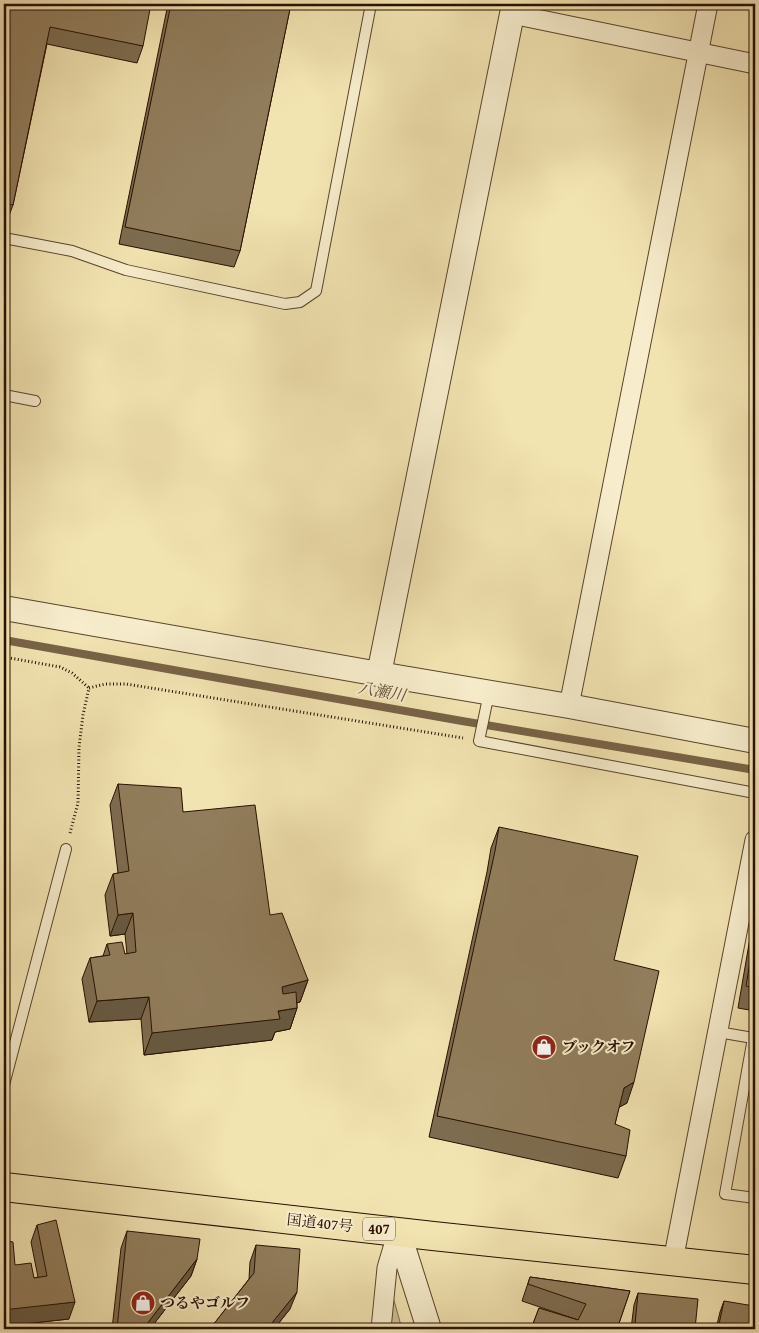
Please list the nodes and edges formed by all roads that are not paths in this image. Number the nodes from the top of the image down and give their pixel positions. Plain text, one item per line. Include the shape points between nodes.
1 (371, 4) edge
2 (708, 4) edge
3 (513, 9) edge
4 (698, 54) junction
5 (755, 64) edge
6 (4, 238) edge
7 (4, 395) edge
8 (35, 401) dead end
9 (4, 608) edge
10 (379, 674) junction
11 (487, 701) junction
12 (569, 706) junction
13 (755, 741) edge
14 (755, 794) edge
15 (755, 840) edge
16 (66, 849) road end
17 (718, 1032) junction
18 (754, 1039) edge
19 (4, 1085) edge
20 (4, 1187) edge
21 (755, 1198) edge
22 (398, 1231) junction
23 (673, 1261) junction
24 (755, 1270) edge
25 (381, 1329) edge
26 (429, 1329) edge

1 - 6 lane via 316,291 300,302 285,304 126,270 72,251
2 - 4 street
3 - 4 street
3 - 10 street
4 - 5 street
4 - 12 street
7 - 8 lane
9 - 10 street
10 - 11 street
11 - 12 street
11 - 14 lane via 480,739
12 - 13 street
15 - 17 street
16 - 19 lane
17 - 18 lane
17 - 23 street
18 - 21 lane via 725,1194
20 - 22 highway, 国道407号 / 407
22 - 23 highway, 国道407号 / 407
22 - 25 street via 387,1268
22 - 26 street
23 - 24 highway, 国道407号 / 407

